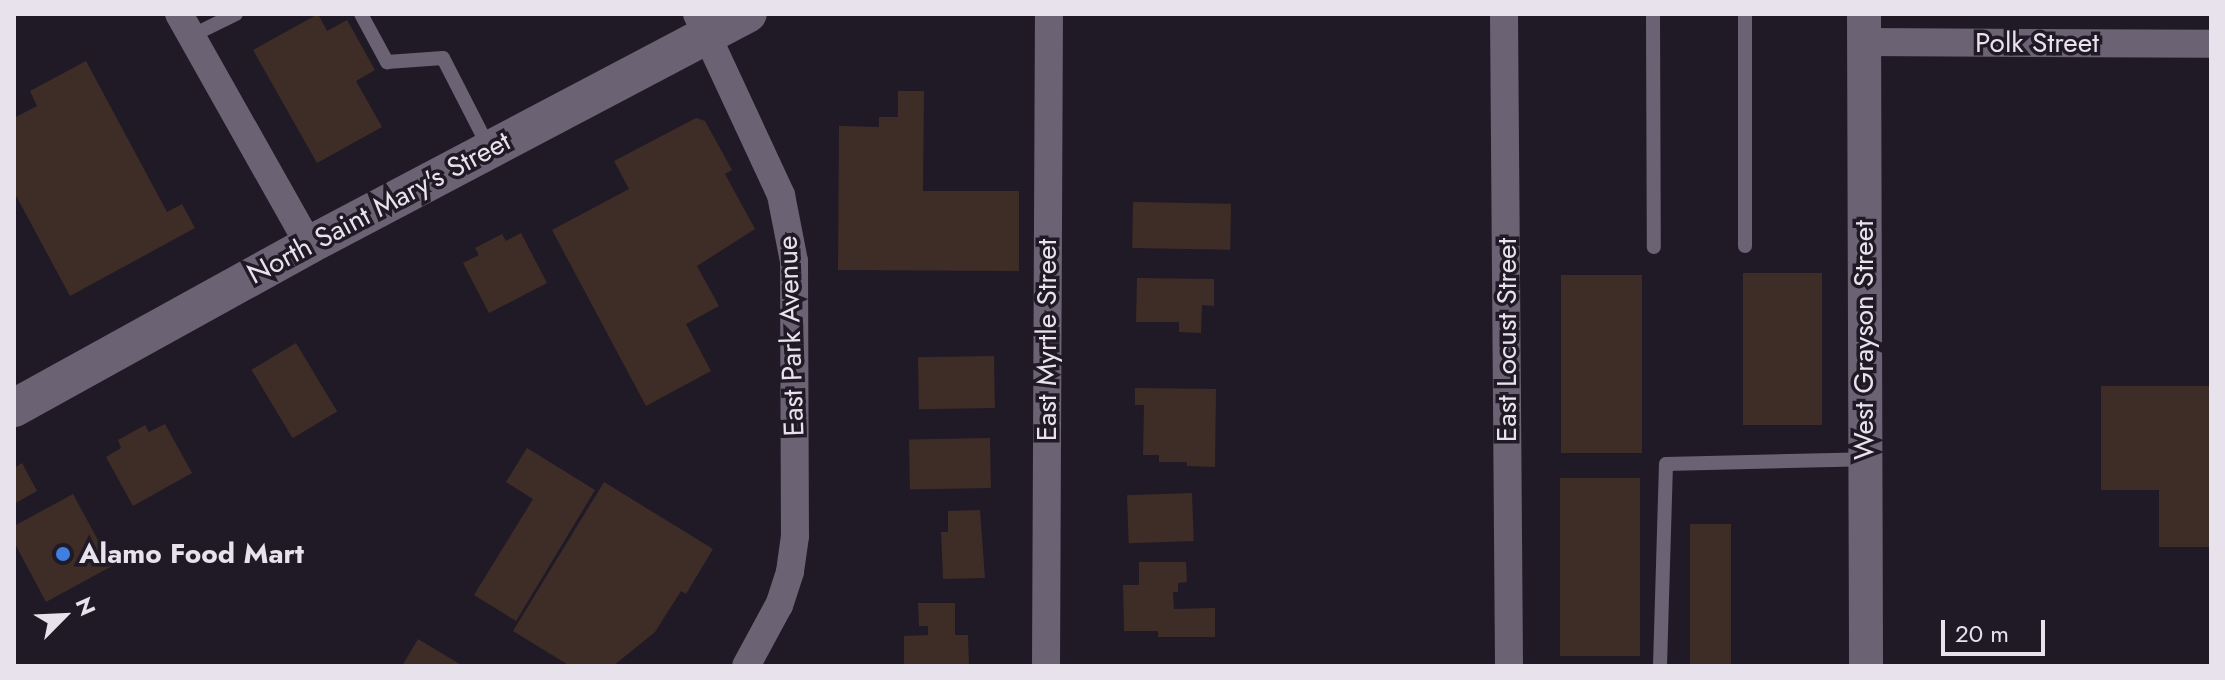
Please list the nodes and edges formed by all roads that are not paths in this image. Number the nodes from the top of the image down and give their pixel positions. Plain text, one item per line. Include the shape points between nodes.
1 (236, 14) edge
2 (361, 14) edge
3 (748, 14) edge
4 (1049, 14) edge
5 (1504, 14) edge
6 (1653, 14) edge
7 (1745, 14) edge
8 (702, 24) edge
9 (185, 25) edge
10 (1864, 28) edge
11 (2211, 44) edge
12 (490, 149) junction
13 (309, 245) junction
14 (1745, 246) dead end
15 (1654, 247) dead end
16 (14, 408) edge
17 (1865, 459) junction
18 (746, 666) edge
19 (1046, 666) edge
20 (1509, 666) edge
21 (1660, 666) edge
22 (1866, 666) edge

1 - 9 lane
2 - 12 lane via 387,62 443,58
3 - 8 main road, North Saint Mary's Street
4 - 19 street, East Myrtle Street
5 - 20 street, East Locust Street
6 - 15 lane
7 - 14 lane
8 - 12 main road, North Saint Mary's Street
8 - 18 street, East Park Avenue via 781,195 794,261 795,536 779,605
9 - 13 street
10 - 11 street, Polk Street
10 - 17 street, West Grayson Street
12 - 13 main road, North Saint Mary's Street
13 - 16 main road, North Saint Mary's Street
17 - 21 lane via 1666,464
17 - 22 street, West Grayson Street

